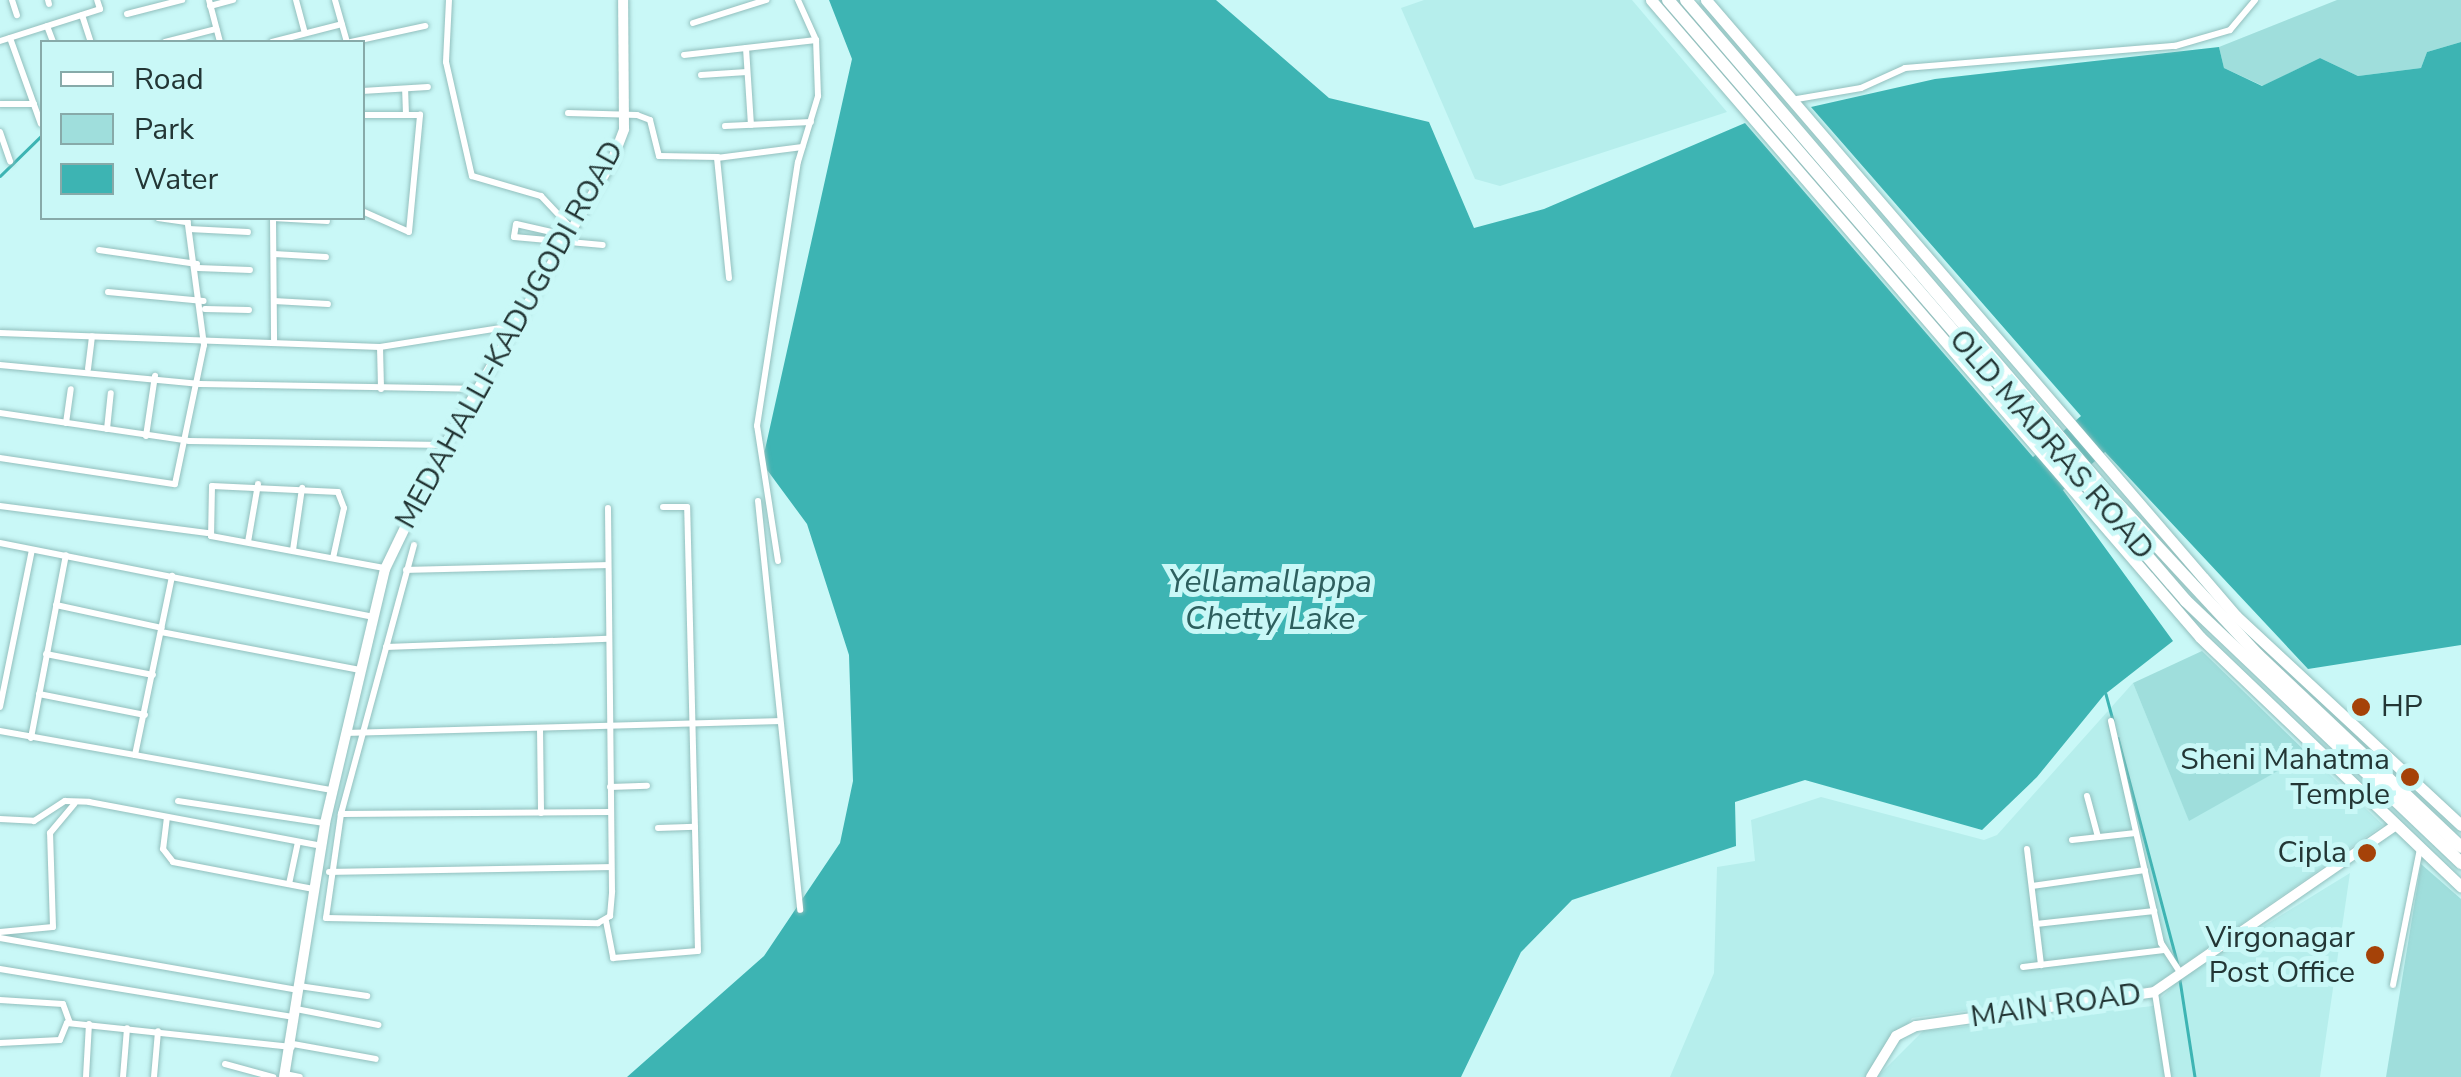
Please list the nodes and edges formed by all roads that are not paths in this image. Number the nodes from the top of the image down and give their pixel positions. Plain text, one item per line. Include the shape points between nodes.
1 (12, 0) edge
2 (97, 0) edge
3 (182, 0) edge
4 (233, 0) edge
5 (296, 0) edge
6 (335, 0) edge
7 (449, 0) edge
8 (623, 0) edge
9 (766, 0) edge
10 (798, 0) edge
11 (1651, 0) edge
12 (1668, 0) edge
13 (1686, 0) edge
14 (1706, 0) edge
15 (2255, 0) edge
16 (210, 3) edge
17 (128, 14) dead end
18 (17, 15) dead end
19 (82, 15) junction
20 (692, 23) dead end
21 (342, 24) junction
22 (48, 26) junction
23 (425, 26) dead end
24 (216, 29) junction
25 (305, 33) junction
26 (10, 38) junction
27 (52, 40) edge
28 (90, 40) edge
29 (173, 40) edge
30 (219, 40) edge
31 (279, 40) edge
32 (348, 40) edge
33 (358, 40) edge
34 (816, 40) junction
35 (0, 41) edge
36 (746, 48) junction
37 (684, 56) dead end
38 (747, 72) junction
39 (700, 75) dead end
40 (428, 87) dead end
41 (405, 89) junction
42 (365, 91) edge
43 (1790, 100) junction
44 (0, 104) edge
45 (34, 104) junction
46 (568, 113) dead end
47 (624, 114) junction
48 (365, 115) edge
49 (406, 115) junction
50 (40, 121) edge
51 (811, 122) junction
52 (752, 125) junction
53 (725, 126) dead end
54 (0, 132) edge
55 (802, 147) junction
56 (718, 157) junction
57 (10, 161) dead end
58 (1808, 173) junction
59 (365, 212) edge
60 (274, 220) edge
61 (309, 220) edge
62 (327, 221) dead end
63 (188, 223) edge
64 (248, 232) dead end
65 (569, 236) junction
66 (603, 245) dead end
67 (99, 250) dead end
68 (274, 254) junction
69 (326, 257) dead end
70 (198, 266) junction
71 (250, 270) dead end
72 (730, 278) dead end
73 (108, 292) dead end
74 (274, 301) junction
75 (328, 304) dead end
76 (204, 305) junction
77 (249, 310) dead end
78 (520, 327) junction
79 (0, 333) edge
80 (92, 336) junction
81 (274, 344) junction
82 (204, 345) junction
83 (380, 348) junction
84 (0, 365) edge
85 (88, 368) junction
86 (155, 376) junction
87 (200, 384) junction
88 (71, 389) dead end
89 (380, 389) junction
90 (485, 389) junction
91 (111, 393) dead end
92 (0, 413) edge
93 (66, 423) junction
94 (107, 430) junction
95 (146, 436) junction
96 (2045, 438) junction
97 (189, 441) junction
98 (445, 445) junction
99 (0, 458) edge
100 (2085, 475) junction
101 (258, 484) junction
102 (302, 488) junction
103 (758, 501) dead end
104 (0, 506) edge
105 (662, 507) dead end
106 (608, 508) dead end
107 (208, 533) junction
108 (248, 542) junction
109 (0, 543) edge
110 (414, 545) dead end
111 (32, 550) junction
112 (293, 550) junction
113 (66, 555) junction
114 (333, 558) junction
115 (778, 560) dead end
116 (607, 564) junction
117 (386, 568) junction
118 (406, 570) junction
119 (172, 576) junction
120 (56, 606) junction
121 (375, 617) junction
122 (162, 630) junction
123 (608, 638) junction
124 (386, 646) junction
125 (46, 654) junction
126 (364, 671) junction
127 (153, 675) junction
128 (39, 694) junction
129 (0, 707) edge
130 (145, 714) junction
131 (2110, 720) dead end
132 (779, 721) junction
133 (692, 723) junction
134 (610, 726) junction
135 (540, 728) junction
136 (0, 731) edge
137 (364, 732) junction
138 (348, 733) junction
139 (30, 738) junction
140 (135, 755) junction
141 (647, 786) dead end
142 (610, 787) junction
143 (332, 790) junction
144 (2087, 796) dead end
145 (178, 801) dead end
146 (75, 803) junction
147 (611, 812) junction
148 (541, 813) junction
149 (341, 814) junction
150 (167, 817) junction
151 (0, 819) edge
152 (325, 823) junction
153 (2461, 825) edge
154 (2396, 826) junction
155 (695, 827) junction
156 (658, 828) dead end
157 (2136, 833) junction
158 (2098, 838) junction
159 (2072, 840) dead end
160 (298, 842) junction
161 (321, 846) junction
162 (2461, 847) edge
163 (2027, 849) dead end
164 (2420, 850) junction
165 (2461, 864) edge
166 (612, 866) junction
167 (2145, 870) junction
168 (329, 872) junction
169 (288, 885) junction
170 (2032, 886) junction
171 (2461, 886) edge
172 (313, 889) junction
173 (800, 910) dead end
174 (2154, 911) junction
175 (606, 921) junction
176 (2036, 924) junction
177 (0, 935) edge
178 (2164, 950) junction
179 (2040, 965) junction
180 (2022, 968) dead end
181 (0, 969) edge
182 (2180, 972) junction
183 (2393, 985) dead end
184 (299, 988) junction
185 (2154, 992) junction
186 (367, 996) dead end
187 (0, 1000) edge
188 (295, 1013) junction
189 (70, 1022) junction
190 (90, 1024) junction
191 (378, 1025) dead end
192 (126, 1028) junction
193 (158, 1032) junction
194 (0, 1043) edge
195 (293, 1046) junction
196 (376, 1060) dead end
197 (225, 1064) dead end
198 (280, 1076) edge
199 (86, 1077) edge
200 (123, 1077) edge
201 (154, 1077) edge
202 (300, 1077) edge
203 (1871, 1077) edge
204 (2168, 1077) edge

1 - 18 street
2 - 19 street via 100,9
3 - 17 street
4 - 16 street
5 - 25 street
6 - 21 street
7 - 65 street via 446,62 472,176 541,196
8 - 47 street, MEDAHALLI-KADUGODI ROAD
9 - 20 street
10 - 34 street
11 - 58 main road
12 - 58 highway, OLD MADRAS ROAD
13 - 96 highway, OLD MADRAS ROAD
14 - 43 main road
15 - 43 street via 2230,30 2175,46 1905,68 1862,88
16 - 24 street
19 - 22 street
19 - 28 street
21 - 25 street
21 - 32 street
22 - 26 street
22 - 27 street
23 - 33 street
24 - 29 street
24 - 30 street
25 - 31 street
26 - 35 street
26 - 45 street
34 - 36 street
34 - 51 street
36 - 37 street
36 - 38 street
38 - 39 street
38 - 52 street
40 - 41 street
41 - 42 street
41 - 49 street
43 - 100 main road via 2063,417
44 - 45 street
45 - 50 street
46 - 47 street
47 - 56 street via 650,120 659,156
47 - 65 street, MEDAHALLI-KADUGODI ROAD via 612,162
48 - 49 street
49 - 59 street via 420,115 409,232
51 - 52 street
51 - 55 street
52 - 53 street
54 - 57 street
55 - 56 street
55 - 115 street via 757,426
56 - 72 street
58 - 96 highway, OLD MADRAS ROAD
60 - 68 street
61 - 62 street
63 - 64 street
63 - 70 street
65 - 65 street via 516,224 514,237
65 - 66 street
65 - 78 street, MEDAHALLI-KADUGODI ROAD
67 - 70 street
68 - 69 street
68 - 74 street
70 - 71 street
70 - 76 street
73 - 76 street
74 - 75 street
74 - 81 street
76 - 77 street
76 - 82 street
78 - 83 street
78 - 90 street, MEDAHALLI-KADUGODI ROAD
79 - 80 street
80 - 82 street
80 - 85 street
81 - 82 street
81 - 83 street
82 - 87 street
83 - 89 street
84 - 85 street
85 - 86 street
86 - 87 street
86 - 95 street
87 - 89 street
87 - 97 street
88 - 93 street
89 - 90 street
90 - 98 street, MEDAHALLI-KADUGODI ROAD
91 - 94 street
92 - 93 street
93 - 94 street
94 - 95 street
95 - 97 street
96 - 100 highway, OLD MADRAS ROAD
97 - 98 street
97 - 99 street via 175,484
98 - 117 street, MEDAHALLI-KADUGODI ROAD
100 - 153 main road
100 - 154 main road via 2200,637
100 - 162 highway, OLD MADRAS ROAD via 2258,654
100 - 165 highway, OLD MADRAS ROAD via 2226,642
101 - 102 street
101 - 107 street via 216,483
101 - 108 street
102 - 112 street
102 - 114 street via 344,500
103 - 132 street
104 - 107 street
105 - 133 street via 687,506
106 - 116 street
107 - 108 street
108 - 112 street
109 - 111 street
110 - 118 street
111 - 113 street
111 - 129 street
112 - 114 street
113 - 119 street
113 - 120 street
114 - 117 street
116 - 118 street
116 - 123 street
117 - 121 street, MEDAHALLI-KADUGODI ROAD
118 - 124 street
119 - 121 street
119 - 122 street
120 - 122 street
120 - 125 street
121 - 126 street, MEDAHALLI-KADUGODI ROAD
122 - 126 street
122 - 127 street
123 - 124 street
123 - 134 street
124 - 137 street
125 - 127 street
125 - 128 street
126 - 138 street, MEDAHALLI-KADUGODI ROAD
127 - 130 street
128 - 130 street
128 - 139 street
130 - 140 street
131 - 157 street
132 - 133 street
132 - 173 street
133 - 134 street
133 - 155 street
134 - 135 street
134 - 142 street
135 - 137 street
135 - 148 street
136 - 139 street
137 - 138 street
137 - 149 street
138 - 143 street, MEDAHALLI-KADUGODI ROAD
139 - 140 street
140 - 143 street
141 - 142 street
142 - 147 street
143 - 152 street, MEDAHALLI-KADUGODI ROAD
144 - 158 street
145 - 152 street
146 - 150 street
146 - 151 street via 34,822
146 - 177 street via 50,832 53,926
147 - 148 street
147 - 166 street
148 - 149 street
149 - 168 street
150 - 160 street
150 - 169 street via 164,849 173,862
152 - 161 street, MEDAHALLI-KADUGODI ROAD
154 - 164 main road
154 - 182 street, MAIN ROAD
155 - 156 street
155 - 175 street via 697,953 613,958
157 - 158 street
157 - 167 street
158 - 159 street
160 - 161 street
160 - 169 street
161 - 172 street, MEDAHALLI-KADUGODI ROAD
163 - 170 street
164 - 171 main road
164 - 183 street
166 - 168 street
166 - 175 street
167 - 170 street
167 - 174 street
168 - 175 street via 324,911 332,921
169 - 172 street
170 - 176 street
172 - 184 street, MEDAHALLI-KADUGODI ROAD
174 - 176 street
174 - 178 street
176 - 179 street
177 - 184 street
178 - 179 street
178 - 182 street
179 - 180 street
181 - 188 street
182 - 185 street, MAIN ROAD
184 - 186 street
184 - 188 street, MEDAHALLI-KADUGODI ROAD
185 - 203 street, MAIN ROAD via 1916,1026 1896,1036
185 - 204 street
187 - 189 street via 60,1004
188 - 191 street
188 - 195 street, MEDAHALLI-KADUGODI ROAD
189 - 190 street
189 - 194 street via 60,1040
190 - 192 street
190 - 199 street
192 - 193 street
192 - 200 street
193 - 195 street
193 - 201 street
195 - 196 street
195 - 198 street, MEDAHALLI-KADUGODI ROAD
197 - 198 street
198 - 202 street

